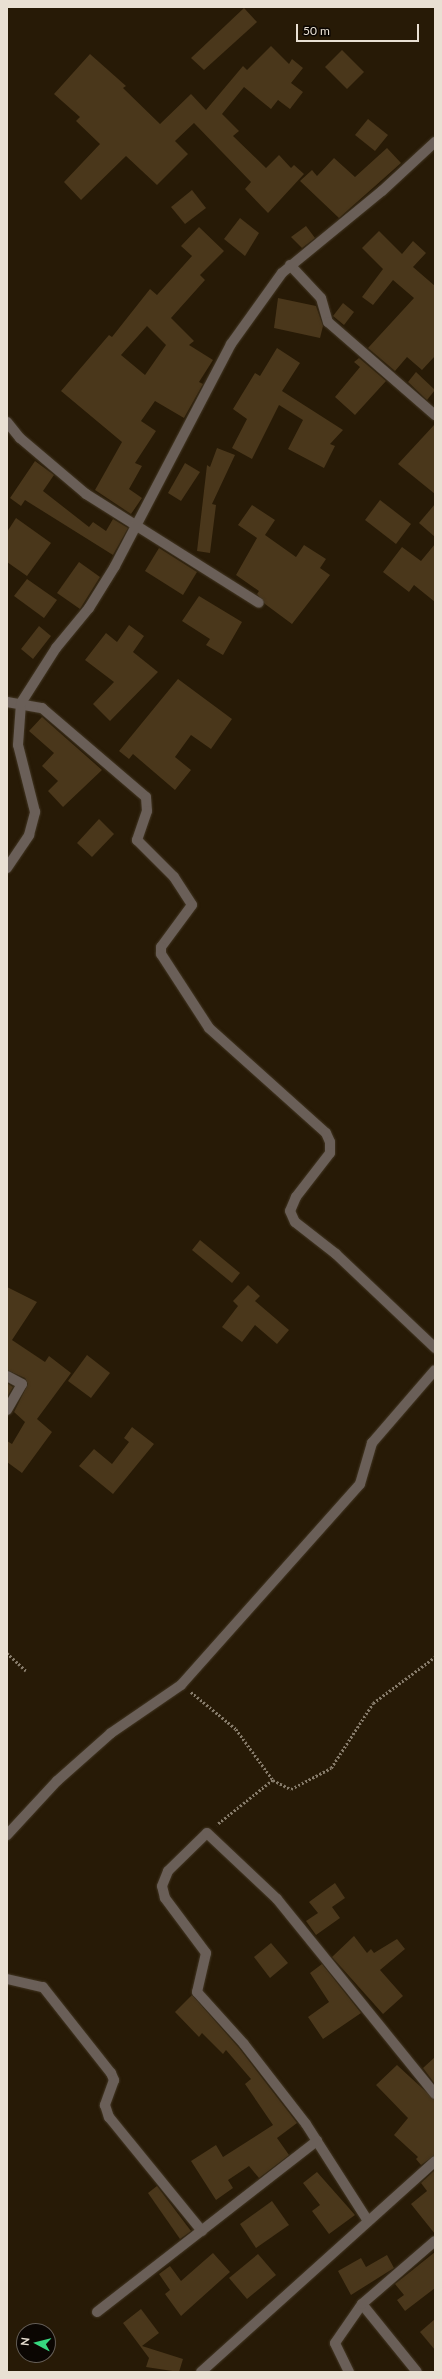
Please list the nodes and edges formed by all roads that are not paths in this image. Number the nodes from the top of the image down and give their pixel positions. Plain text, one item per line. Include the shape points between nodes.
1 (435, 142) edge
2 (290, 265) junction
3 (435, 415) edge
4 (7, 422) edge
5 (136, 524) junction
6 (260, 603) dead end
7 (7, 702) edge
8 (21, 703) junction
9 (7, 868) edge
10 (435, 1348) edge
11 (435, 1370) edge
12 (7, 1376) edge
13 (7, 1410) edge
14 (7, 1835) edge
15 (7, 1978) edge
16 (435, 2094) edge
17 (317, 2141) junction
18 (435, 2161) edge
19 (368, 2221) junction
20 (202, 2231) junction
21 (435, 2241) edge
22 (362, 2304) junction
23 (97, 2312) dead end
24 (201, 2372) edge
25 (349, 2372) edge
26 (417, 2372) edge

1 - 2 street via 382,191
2 - 3 street via 321,298 328,322
2 - 5 street via 231,344
4 - 5 street via 20,438 86,494
5 - 6 street
5 - 8 street via 89,608 56,648
7 - 8 street
8 - 9 street via 18,746 35,812 29,835
8 - 10 street via 42,708 146,796 147,811 137,840 174,877 192,905 161,947 161,954 209,1028 326,1133 330,1142 330,1153 296,1196 290,1211 296,1222 342,1259
11 - 14 street via 372,1443 360,1484 181,1685 111,1733 57,1781
12 - 13 street via 22,1384
15 - 20 street via 44,1987 111,2072 114,2080 105,2105 109,2117
16 - 17 street via 277,1899 208,1833 168,1871 162,1886 165,1898 206,1953 197,1992 244,2044
17 - 19 street
17 - 20 street
18 - 19 street
19 - 24 street
20 - 23 street
21 - 22 street
22 - 25 street via 334,2343
22 - 26 street

